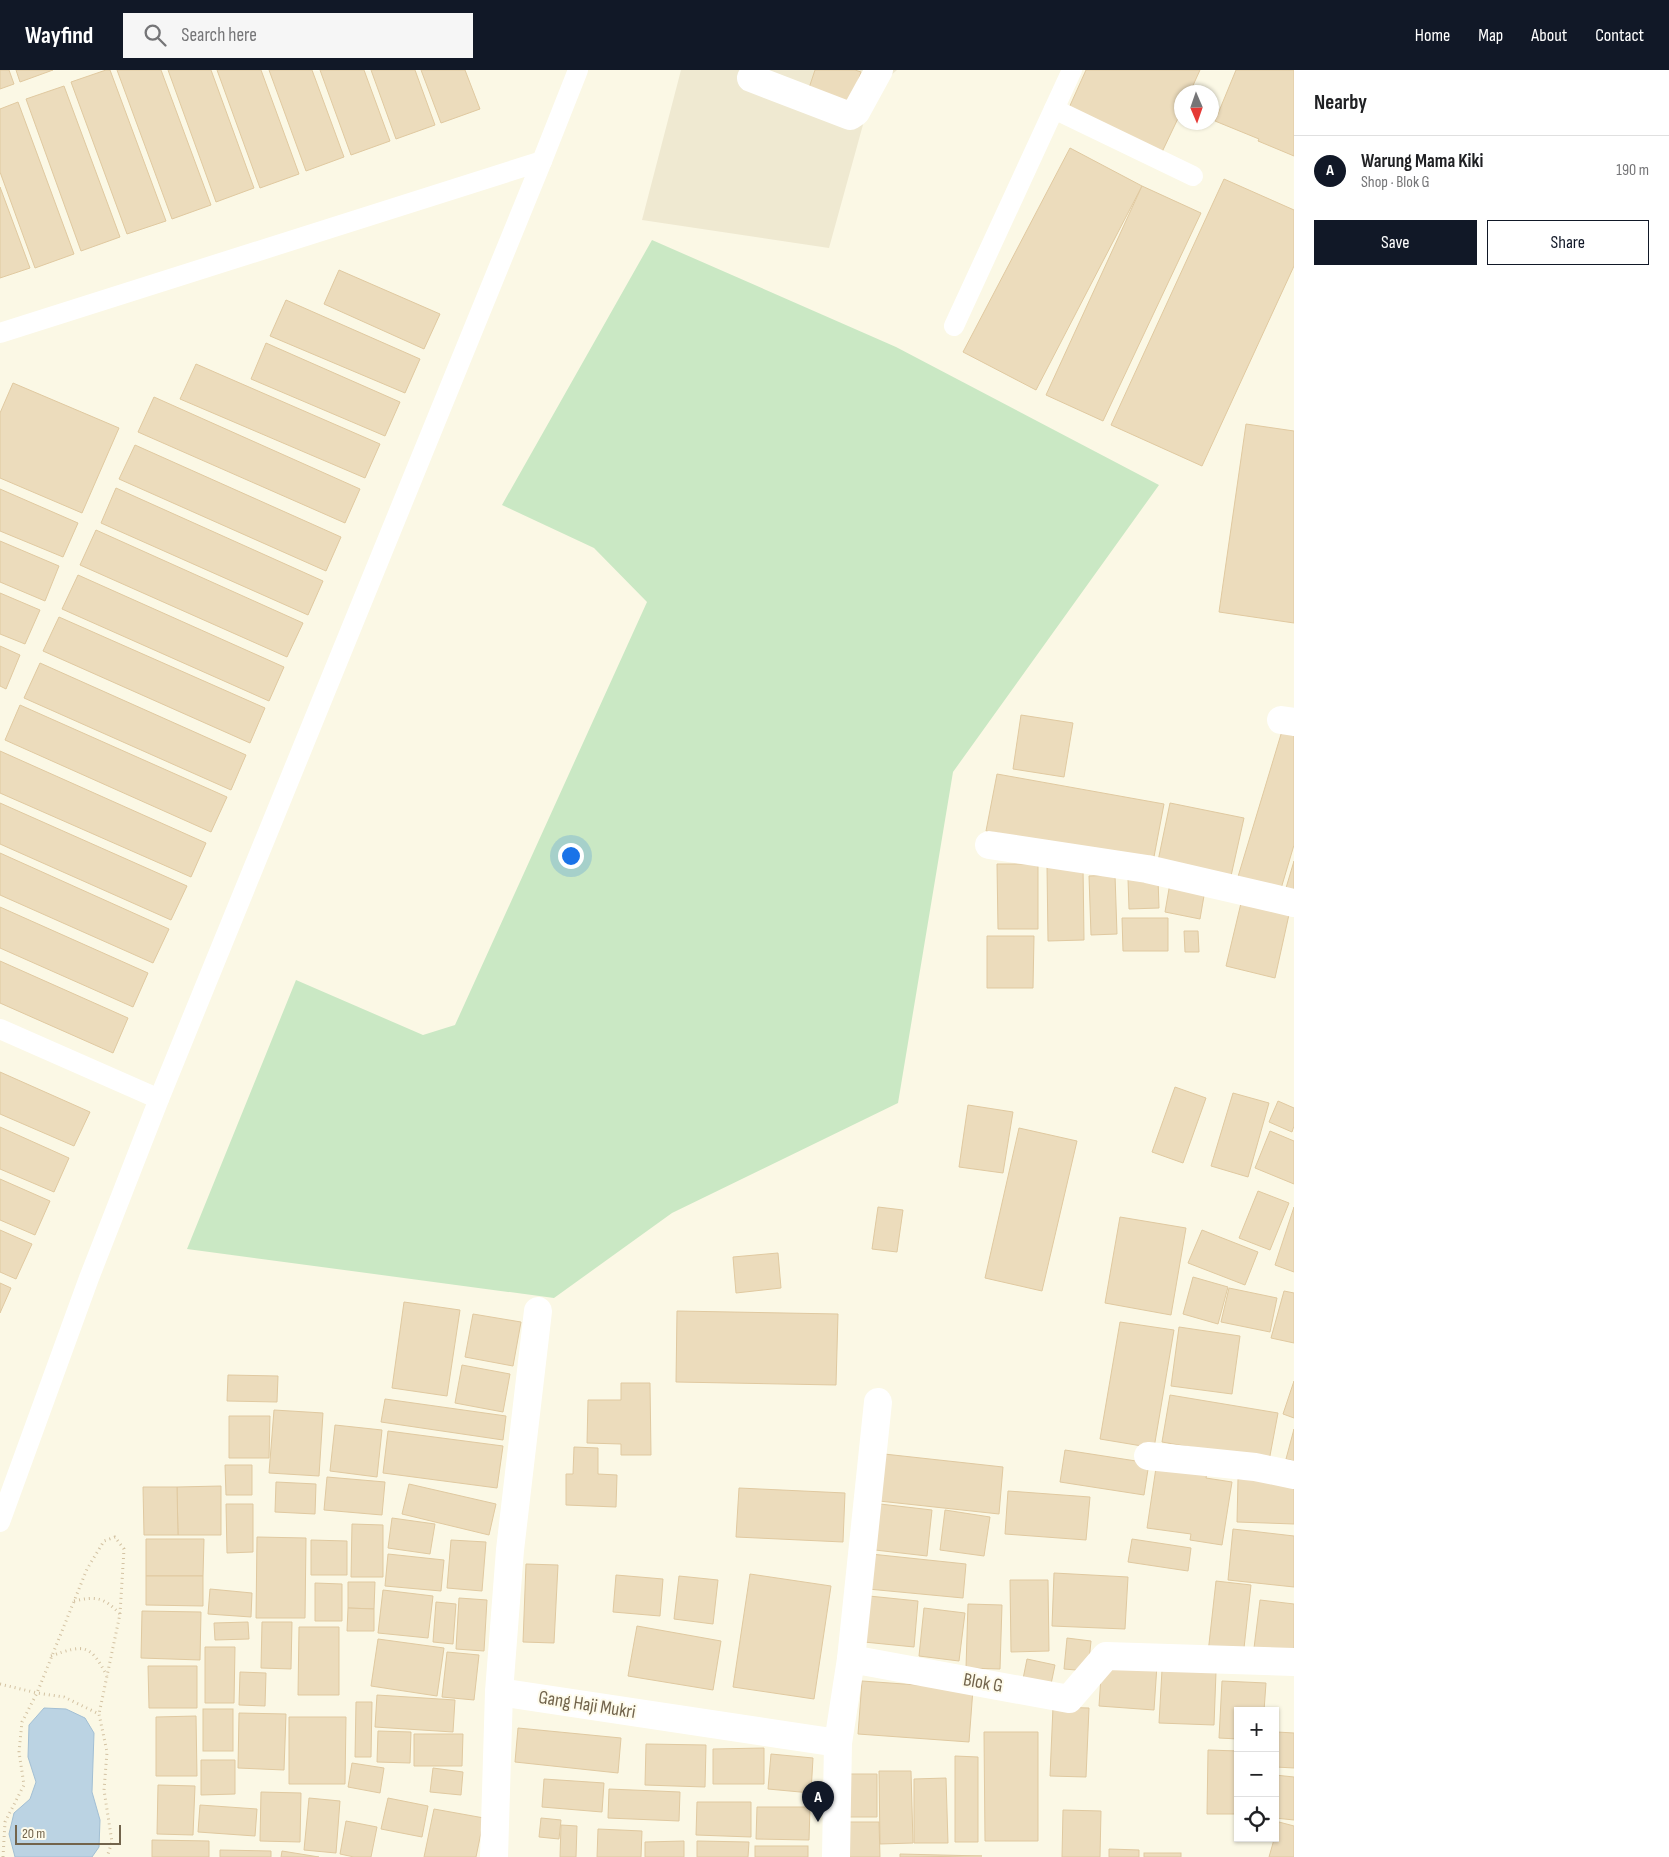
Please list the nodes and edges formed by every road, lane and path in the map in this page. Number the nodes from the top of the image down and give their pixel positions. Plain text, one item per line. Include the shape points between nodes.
1 (578, 70) edge
2 (879, 70) edge
3 (1072, 70) edge
4 (751, 78) dead end
5 (1054, 109) junction
6 (542, 161) junction
7 (1193, 176) dead end
8 (954, 326) dead end
9 (0, 332) edge
10 (989, 845) dead end
11 (1294, 903) edge
12 (0, 1029) edge
13 (159, 1099) junction
14 (538, 1311) dead end
15 (878, 1402) dead end
16 (1148, 1456) dead end
17 (1294, 1475) edge
18 (0, 1522) edge
19 (74, 1601) junction
20 (120, 1614) junction
21 (51, 1656) junction
22 (851, 1659) junction
23 (1294, 1662) edge
24 (107, 1677) junction
25 (0, 1684) edge
26 (500, 1692) junction
27 (37, 1693) junction
28 (99, 1714) junction
29 (838, 1743) junction
30 (3, 1857) edge
31 (107, 1857) edge
32 (494, 1857) edge
33 (836, 1857) edge

1 - 6 lane
2 - 4 street via 856,112 850,116
3 - 5 lane
5 - 7 lane
5 - 8 lane
6 - 9 lane
6 - 13 lane
10 - 11 street via 1147,869
12 - 13 lane
13 - 18 lane
14 - 26 street via 510,1550
15 - 22 street
16 - 17 street via 1255,1467
19 - 20 path via 90,1598 108,1602
19 - 20 path via 87,1569 104,1541 115,1537 124,1549
19 - 21 path
20 - 24 path
21 - 24 path via 72,1648 84,1649 96,1655
21 - 27 path
22 - 23 street, Blok G via 1069,1699 1106,1656
22 - 29 street
24 - 28 path
25 - 27 path
26 - 29 street, Gang Haji Mukri
26 - 32 street
27 - 28 path via 64,1696
27 - 30 path via 22,1722 19,1752 24,1785 5,1822
28 - 31 path via 107,1752 104,1790 112,1842
29 - 33 street

